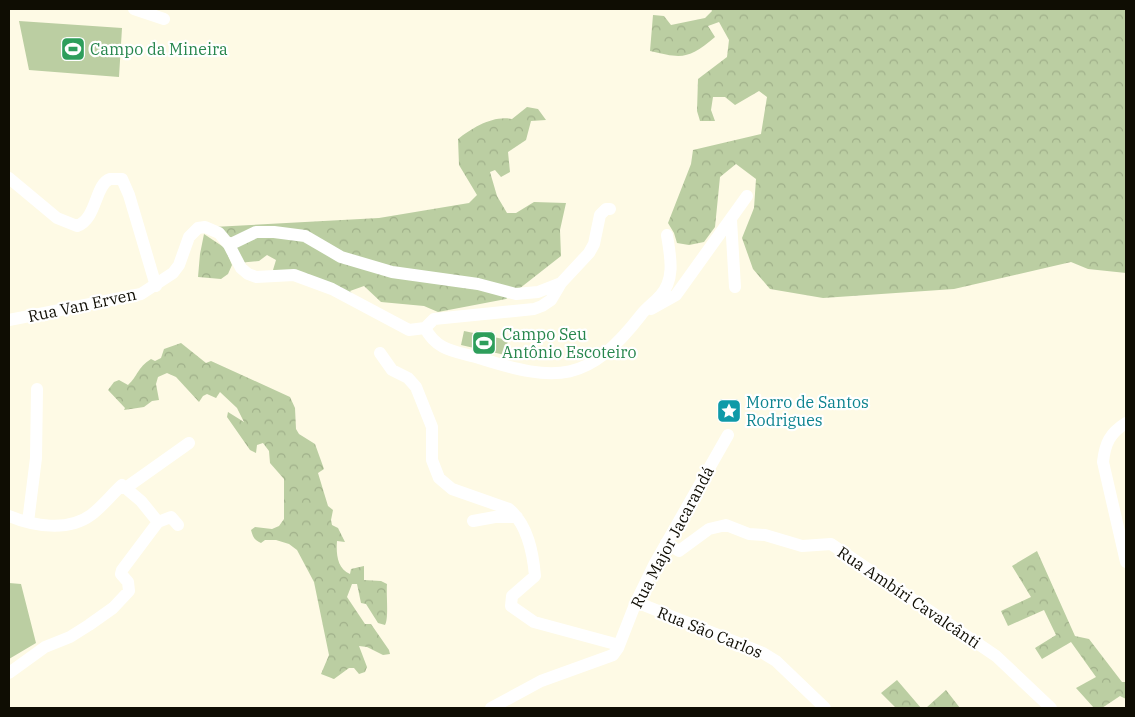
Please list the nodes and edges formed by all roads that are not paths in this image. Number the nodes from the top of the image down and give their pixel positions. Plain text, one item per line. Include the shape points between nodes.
1 (134, 9) edge
2 (164, 19) dead end
3 (9, 178) edge
4 (747, 196) dead end
5 (610, 209) dead end
6 (730, 220) junction
7 (667, 235) dead end
8 (229, 245) junction
9 (561, 283) junction
10 (156, 286) junction
11 (735, 287) dead end
12 (644, 311) junction
13 (9, 320) edge
14 (425, 328) junction
15 (380, 353) dead end
16 (37, 389) dead end
17 (1126, 423) edge
18 (728, 435) dead end
19 (189, 442) dead end
20 (127, 487) junction
21 (9, 516) edge
22 (516, 517) junction
23 (473, 521) dead end
24 (28, 522) junction
25 (158, 522) junction
26 (178, 525) dead end
27 (666, 544) junction
28 (1126, 562) edge
29 (636, 602) junction
30 (619, 645) junction
31 (9, 673) edge
32 (491, 708) edge
33 (825, 708) edge
34 (1051, 708) edge

1 - 2 street
3 - 10 street, Rua Van Erven via 58,218 77,226 89,216 104,183 110,179 122,179
4 - 6 street
5 - 9 street via 600,215 594,244 589,252
6 - 11 street
6 - 12 street via 676,295 658,307
7 - 12 street via 670,277 661,296
8 - 9 street via 256,232 274,232 305,236 340,257 392,272 478,284 516,294 538,292
8 - 10 street via 213,229 198,228 189,237 179,265
8 - 14 street via 248,274 256,277 294,275 348,297 409,330
9 - 14 street via 551,300 534,309 434,319
10 - 13 street, Rua Van Erven via 125,298
12 - 14 street via 604,355 583,368 543,375 521,372 436,345
15 - 22 street via 392,370 408,378 416,387 432,427 432,460 439,478 452,489 510,510
16 - 24 street via 36,458
17 - 28 street via 1111,435 1103,462
18 - 27 street, Rua Major Jacarandá
19 - 20 street
20 - 24 street via 122,485 91,515 73,523
20 - 25 street
21 - 24 street
22 - 23 street
22 - 30 street via 531,544 535,576 512,596 511,606 534,622
25 - 26 street via 171,517
25 - 31 street via 122,570 129,591 113,608 70,638 46,647
27 - 29 street, Rua Major Jacarandá
27 - 34 street, Rua Ambíri Cavalcânti via 679,550 709,529 726,525 749,534 765,535 802,546 831,544 996,656
29 - 30 street, Rua Major Jacarandá
29 - 33 street, Rua São Carlos via 763,653 776,661
30 - 32 street, Rua Major Jacarandá via 613,654 602,660 541,681

